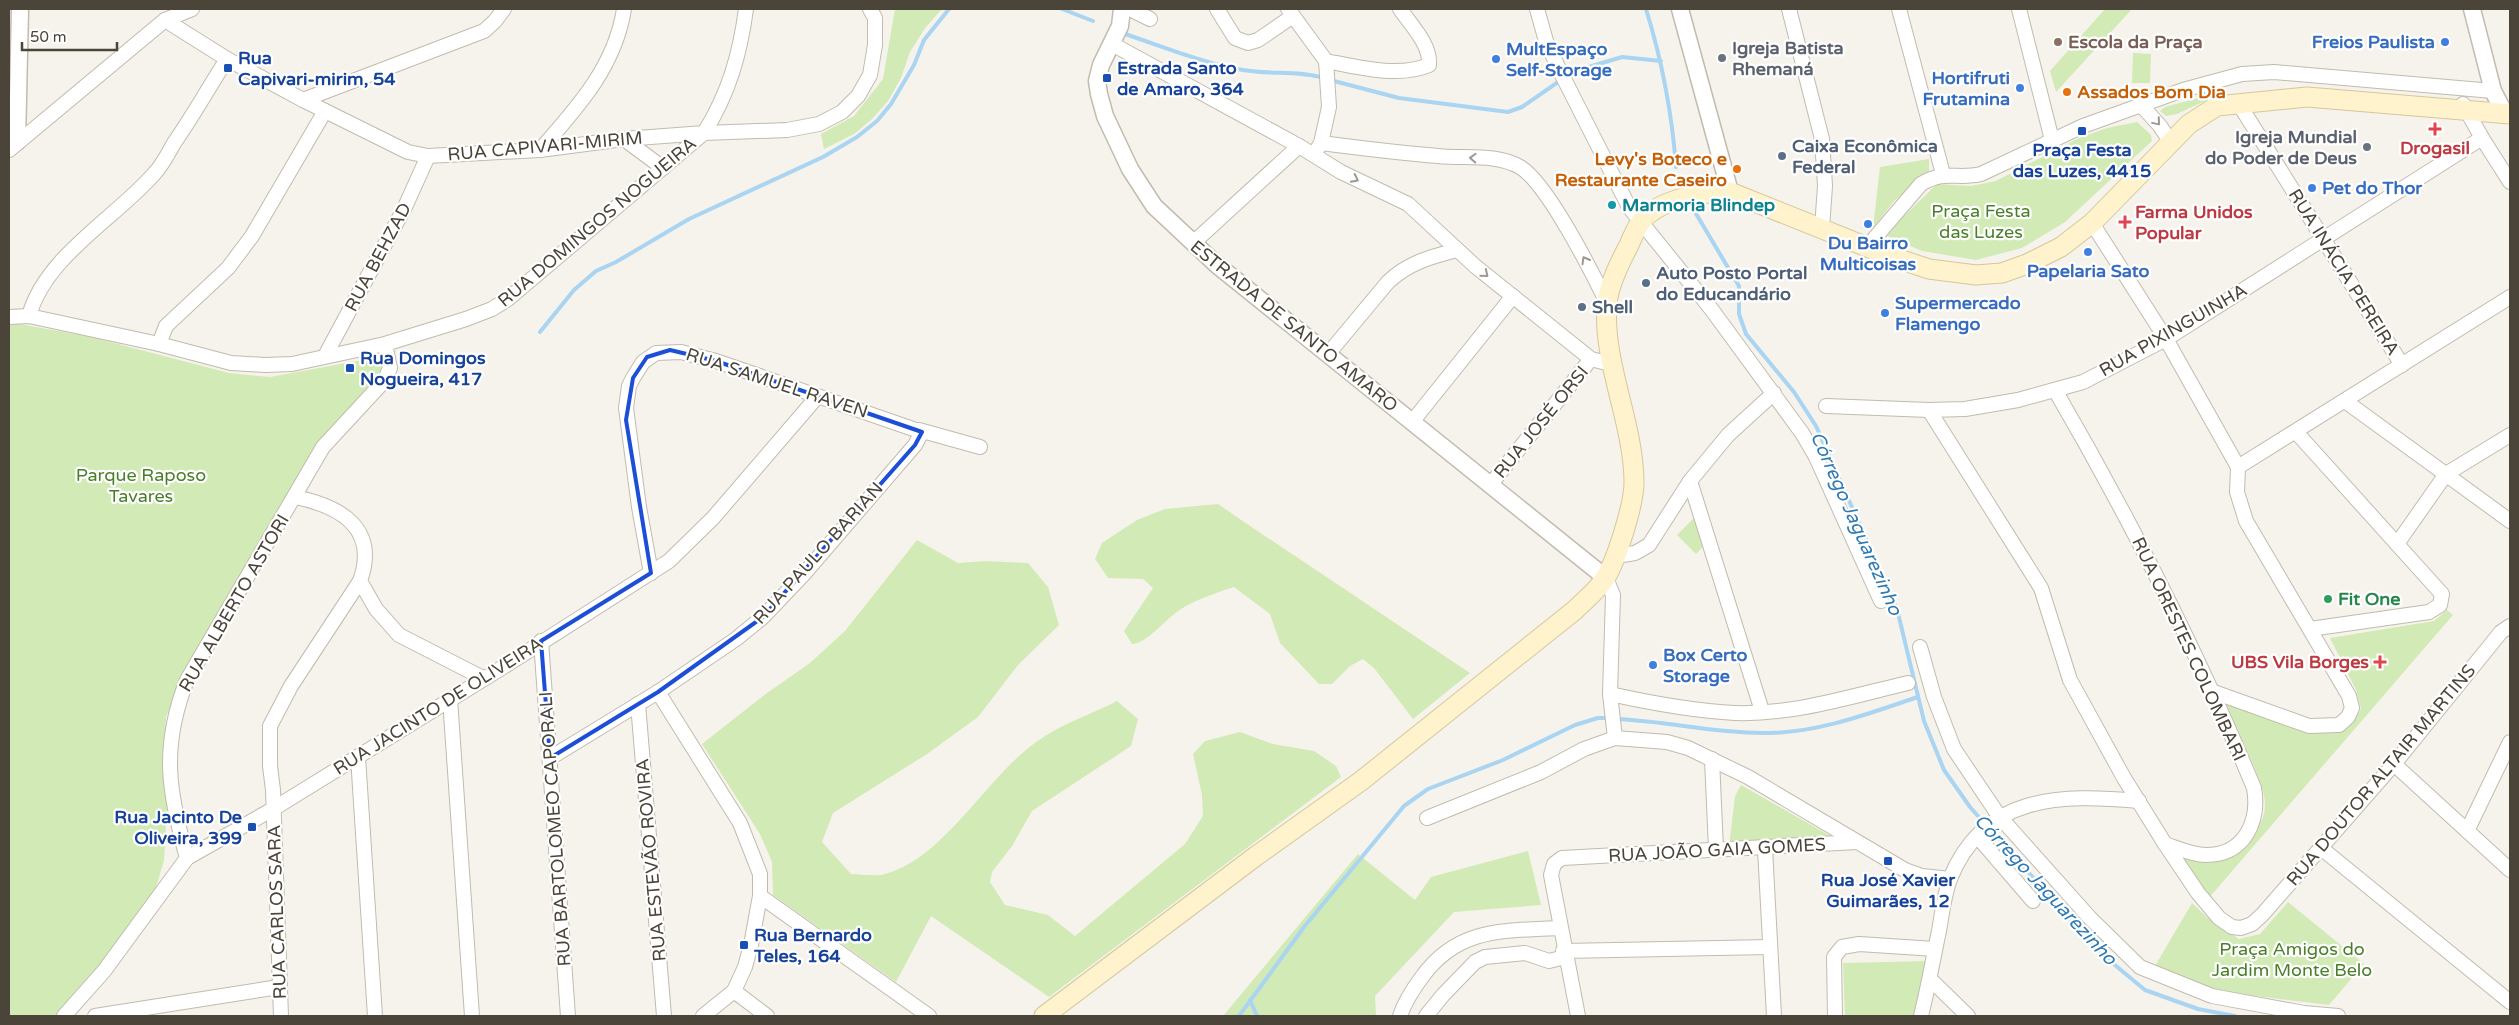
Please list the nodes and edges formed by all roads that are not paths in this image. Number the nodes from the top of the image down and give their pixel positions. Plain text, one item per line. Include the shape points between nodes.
1 (20, 9) edge
2 (192, 9) edge
3 (504, 9) edge
4 (624, 9) edge
5 (746, 9) edge
6 (1122, 9) edge
7 (1130, 9) edge
8 (1217, 9) edge
9 (1400, 9) edge
10 (1537, 9) edge
11 (1680, 9) edge
12 (1789, 9) edge
13 (1899, 9) edge
14 (2019, 9) edge
15 (2472, 9) edge
16 (874, 12) edge
17 (1291, 12) edge
18 (1150, 19) dead end
19 (165, 20) junction
20 (1112, 44) junction
21 (227, 59) junction
22 (1327, 74) junction
23 (2209, 83) junction
24 (2458, 89) junction
25 (2493, 90) junction
26 (303, 100) junction
27 (2239, 104) junction
28 (2142, 106) junction
29 (2217, 106) junction
30 (325, 111) junction
31 (2465, 111) junction
32 (2507, 114) edge
33 (704, 133) junction
34 (2482, 138) junction
35 (624, 139) junction
36 (2052, 140) junction
37 (2170, 141) junction
38 (13, 146) edge
39 (1299, 146) junction
40 (1317, 149) junction
41 (540, 150) junction
42 (428, 156) junction
43 (663, 168) junction
44 (1942, 174) junction
45 (2510, 182) edge
46 (1730, 192) junction
47 (1641, 222) junction
48 (2092, 222) junction
49 (1822, 228) junction
50 (2324, 239) junction
51 (1193, 243) junction
52 (1867, 247) junction
53 (1457, 250) junction
54 (1513, 296) junction
55 (2510, 298) edge
56 (1607, 303) junction
57 (30, 316) junction
58 (9, 317) edge
59 (2166, 339) junction
60 (159, 344) junction
61 (385, 344) junction
62 (1328, 354) junction
63 (325, 356) junction
64 (1591, 359) junction
65 (1614, 365) junction
66 (2402, 365) junction
67 (2055, 390) junction
68 (1774, 393) junction
69 (817, 396) junction
70 (2345, 401) junction
71 (1826, 406) dead end
72 (1929, 410) junction
73 (1412, 422) junction
74 (920, 431) junction
75 (2296, 432) junction
76 (2510, 435) edge
77 (980, 447) dead end
78 (2238, 467) junction
79 (2446, 474) junction
80 (1690, 481) junction
81 (1490, 484) junction
82 (295, 497) junction
83 (2510, 521) edge
84 (2397, 544) junction
85 (1616, 556) junction
86 (651, 574) junction
87 (1606, 578) junction
88 (360, 581) junction
89 (1881, 601) dead end
90 (2510, 626) edge
91 (2310, 629) junction
92 (541, 641) junction
93 (1920, 647) dead end
94 (483, 678) junction
95 (1908, 683) dead end
96 (658, 692) junction
97 (2214, 692) junction
98 (1610, 694) junction
99 (450, 699) junction
100 (638, 704) junction
101 (1762, 711) junction
102 (1614, 734) junction
103 (2510, 742) edge
104 (358, 756) junction
105 (550, 758) junction
106 (1712, 759) junction
107 (2394, 764) junction
108 (2139, 801) junction
109 (273, 808) junction
110 (1427, 818) dead end
111 (1997, 818) junction
112 (2467, 831) junction
113 (1979, 834) junction
114 (1857, 842) junction
115 (2165, 844) junction
116 (2321, 848) junction
117 (1716, 849) junction
118 (1765, 849) junction
119 (187, 858) junction
120 (2510, 870) edge
121 (1950, 879) junction
122 (760, 896) junction
123 (2033, 901) dead end
124 (1560, 928) junction
125 (1770, 947) junction
126 (1935, 950) junction
127 (1564, 954) junction
128 (1930, 979) junction
129 (279, 987) junction
130 (734, 991) junction
131 (2510, 1002) edge
132 (64, 1016) edge
133 (95, 1016) edge
134 (281, 1016) edge
135 (375, 1016) edge
136 (472, 1016) edge
137 (568, 1016) edge
138 (664, 1016) edge
139 (703, 1016) edge
140 (767, 1016) edge
141 (930, 1016) edge
142 (1044, 1016) edge
143 (1400, 1016) edge
144 (1426, 1016) edge
145 (1578, 1016) edge
146 (1774, 1016) edge
147 (1835, 1016) edge
148 (1922, 1016) edge
149 (1968, 1016) edge
150 (2338, 1016) edge

1 - 38 street
2 - 19 street
3 - 26 street via 484,31
4 - 41 street via 613,51 600,76
5 - 33 street, RUA DOMINGOS NOGUEIRA via 734,72 719,109
6 - 20 street, ESTRADA DE SANTO AMARO via 1120,26
7 - 18 street
8 - 17 street via 1235,38 1248,43 1258,40
9 - 22 street via 1426,47 1429,65 1417,70 1362,68
10 - 47 street via 1544,34 1569,90
11 - 46 street
12 - 49 street via 1822,139 1825,186
13 - 44 street
14 - 36 street
15 - 25 street
16 - 33 street, RUA CAPIVARI-MIRIM via 875,45 870,74 858,96 842,112 819,124 787,130
17 - 22 street
19 - 21 street, RUA CAPIVARI-MIRIM
19 - 38 street
20 - 39 street
20 - 51 street, ESTRADA DE SANTO AMARO via 1101,65 1097,82 1105,116 1144,193
21 - 26 street, RUA CAPIVARI-MIRIM
21 - 57 street via 155,173 51,274 40,289
22 - 40 street via 1330,107
23 - 24 street via 2242,74 2274,72
23 - 28 street
23 - 29 street
24 - 25 street
24 - 31 street
25 - 32 street
26 - 30 street, RUA CAPIVARI-MIRIM
27 - 29 main road
27 - 31 main road via 2307,97
27 - 50 street, RUA INÁCIA PEREIRA
28 - 36 street
28 -> 37 street
29 - 37 main road
30 - 42 street, RUA CAPIVARI-MIRIM via 408,152
30 - 60 street via 252,236 228,268 166,326
31 - 32 main road
31 - 34 street
33 - 35 street, RUA CAPIVARI-MIRIM
33 - 43 street, RUA DOMINGOS NOGUEIRA
34 - 45 street
34 - 50 street, RUA PIXINGUINHA
35 - 41 street, RUA CAPIVARI-MIRIM
35 - 43 street
36 - 44 street via 1981,174 1968,177
37 - 48 main road
39 - 40 street
39 - 51 street
40 -> 53 street via 1341,172 1408,204
56 -> 40 street via 1546,196 1521,168 1503,160
41 - 42 street, RUA CAPIVARI-MIRIM
42 - 63 street, RUA BEHZAD via 405,207
43 - 61 street, RUA DOMINGOS NOGUEIRA via 561,256 492,309
44 - 52 street via 1921,184
46 - 47 main road via 1708,192 1674,200
46 - 49 main road
47 - 56 main road via 1620,262
47 - 68 street
48 - 52 main road via 2056,251 2002,272 1976,275 1929,269
48 - 59 street
49 - 52 main road
50 - 59 street, RUA PIXINGUINHA
50 - 66 street, RUA INÁCIA PEREIRA
51 - 62 street, ESTRADA DE SANTO AMARO
53 -> 54 street
53 - 62 street via 1418,261 1399,271
54 - 64 street
54 - 73 street
55 - 66 street
56 - 65 main road
57 - 58 street, RUA DOMINGOS NOGUEIRA
57 - 60 street, RUA DOMINGOS NOGUEIRA
59 - 67 street, RUA PIXINGUINHA via 2114,368
59 - 78 street
60 - 63 street, RUA DOMINGOS NOGUEIRA via 231,363 265,366
61 - 63 street, RUA DOMINGOS NOGUEIRA
61 - 82 street, RUA ALBERTO ASTORI via 390,368 385,380 324,447
62 - 73 street, ESTRADA DE SANTO AMARO
64 - 65 street
64 - 81 street, RUA JOSÉ ORSI
65 - 85 main road via 1629,433 1634,485
66 - 70 street
67 - 72 street, RUA PIXINGUINHA via 1965,409
67 - 97 street, RUA ORESTES COLOMBARI via 2108,482
68 - 80 street via 1728,435
68 - 89 street via 1816,457
69 - 74 street, RUA SAMUEL RAVEN
69 - 86 street, RUA JACINTO DE OLIVEIRA via 713,518 686,546
69 - 86 street, RUA SAMUEL RAVEN via 681,352 664,350 643,362 629,386 626,420
70 - 75 street
70 - 79 street
71 - 72 street, RUA PIXINGUINHA
72 - 108 street via 2041,588 2070,680
73 - 81 street, ESTRADA DE SANTO AMARO
74 - 77 street, RUA SAMUEL RAVEN
74 - 96 street, RUA PAULO BARIAN via 915,446 763,617 736,640
75 - 78 street
75 - 84 street
76 - 79 street
78 - 91 street via 2237,492 2246,521
79 - 83 street
79 - 84 street
80 - 85 street via 1649,545 1635,553
80 - 101 street
81 - 87 street, ESTRADA DE SANTO AMARO
82 - 88 street, RUA ALBERTO ASTORI via 334,509 357,529 366,549
82 - 119 street, RUA ALBERTO ASTORI via 187,680 178,704 170,747 170,773 176,818
84 - 91 street via 2442,594 2440,605 2429,612
85 - 87 main road
86 - 92 street, RUA JACINTO DE OLIVEIRA
87 - 98 street via 1613,595
87 - 142 main road via 1575,610 1361,781
88 - 94 street via 376,609 399,635
88 - 109 street, RUA CARLOS SARA via 291,686 270,726
90 - 107 street, RUA DOUTOR ALTAIR MARTINS via 2501,632
91 - 97 street via 2349,696 2352,708 2339,725 2309,726
92 - 94 street, RUA JACINTO DE OLIVEIRA
92 - 105 street, RUA BARTOLOMEO CAPORALI
93 - 111 street via 1934,697 1954,749
94 - 99 street, RUA JACINTO DE OLIVEIRA
95 - 101 street via 1812,705
96 - 100 street, RUA PAULO BARIAN
96 - 122 street via 740,823 760,874
97 - 115 street, RUA ORESTES COLOMBARI via 2254,788 2257,802 2251,830 2242,841 2224,852 2205,855
98 - 101 street via 1662,705 1736,713
98 - 102 street
99 - 104 street, RUA JACINTO DE OLIVEIRA
99 - 136 street
100 - 105 street, RUA PAULO BARIAN
100 - 138 street, RUA ESTEVÃO ROVIRA
102 - 106 street via 1667,742
102 - 110 street via 1540,772
103 - 112 street
104 - 109 street, RUA JACINTO DE OLIVEIRA
104 - 135 street
105 - 137 street, RUA BARTOLOMEO CAPORALI
106 - 114 street
106 - 117 street
107 - 112 street
107 - 116 street, RUA DOUTOR ALTAIR MARTINS
108 - 111 street via 2108,798 2033,803
108 - 115 street
109 - 119 street, RUA JACINTO DE OLIVEIRA
109 - 129 street, RUA CARLOS SARA
111 - 113 street
111 - 150 street via 2140,967 2212,996
112 - 120 street
113 - 121 street via 1963,854
113 - 123 street
114 - 118 street, RUA JOÃO GAIA GOMES
114 - 121 street via 1905,870 1922,876
115 - 116 street, RUA DOUTOR ALTAIR MARTINS via 2198,893 2220,918 2232,927 2241,928 2252,924
116 - 131 street
117 - 118 street, RUA JOÃO GAIA GOMES
117 - 124 street, RUA JOÃO GAIA GOMES via 1562,858 1554,864 1551,875
118 - 125 street
119 - 132 street, RUA JACINTO DE OLIVEIRA via 104,971
121 - 126 street
122 - 130 street via 752,945
122 - 141 street
124 - 127 street
124 - 143 street via 1501,931 1453,945 1428,969 1409,995
125 - 127 street
125 - 146 street
126 - 128 street
126 - 147 street via 1858,944 1842,947 1834,958
127 - 144 street via 1549,961 1525,954 1485,957 1475,962
127 - 145 street
128 - 148 street
128 - 149 street
129 - 133 street
129 - 134 street, RUA CARLOS SARA
130 - 139 street
130 - 140 street

